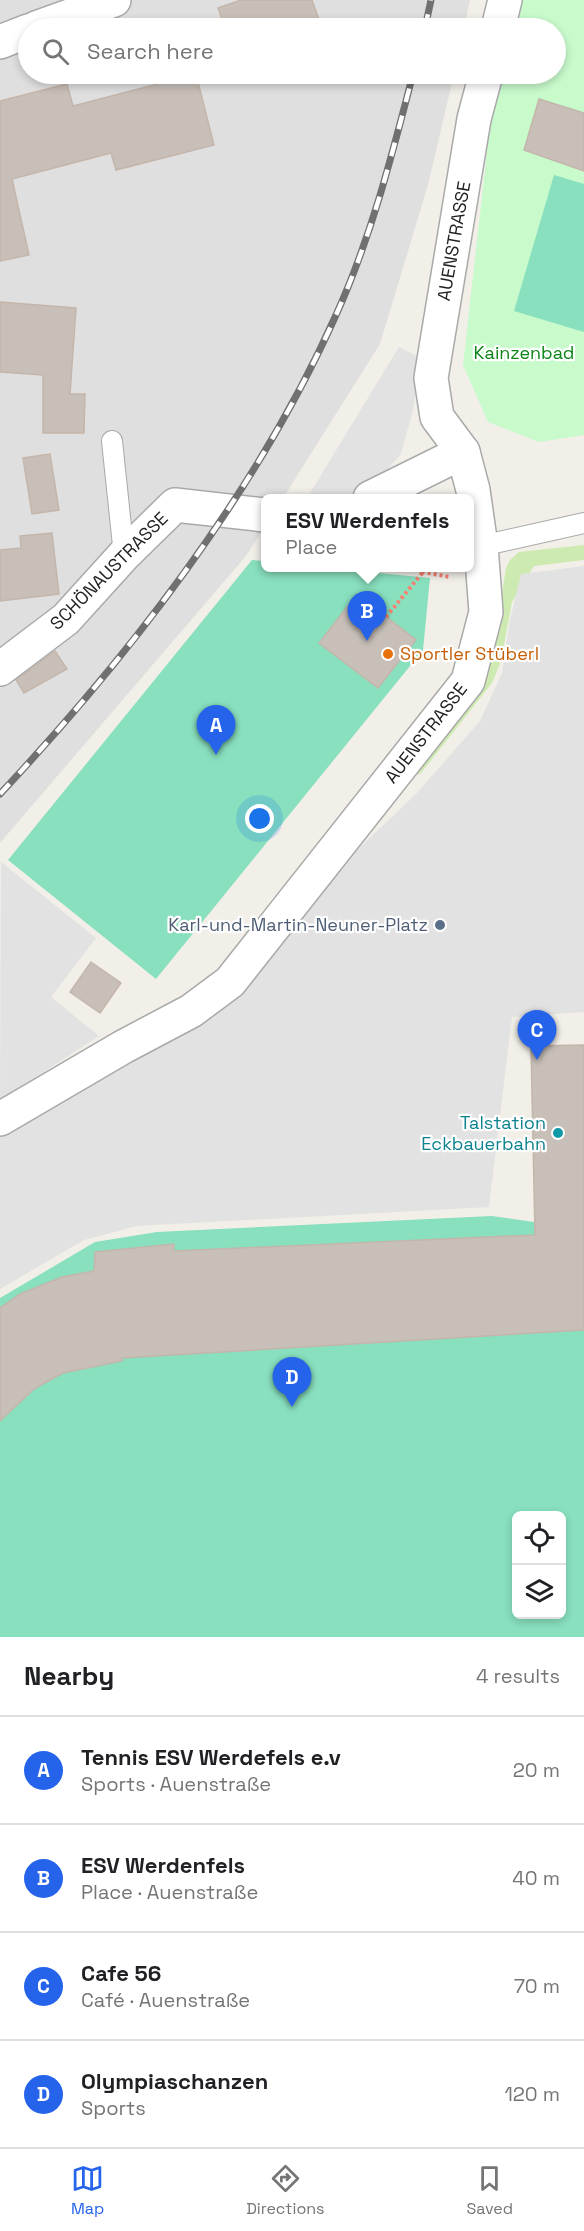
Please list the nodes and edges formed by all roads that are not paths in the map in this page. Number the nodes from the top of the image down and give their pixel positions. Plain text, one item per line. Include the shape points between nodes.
1 (114, 0) edge
2 (505, 0) edge
3 (64, 18) edge
4 (500, 18) edge
5 (18, 35) edge
6 (0, 42) edge
7 (483, 84) edge
8 (112, 441) dead end
9 (463, 452) junction
10 (378, 494) edge
11 (474, 494) edge
12 (474, 497) edge
13 (261, 515) edge
14 (584, 523) edge
15 (481, 546) junction
16 (124, 555) junction
17 (0, 669) edge
18 (0, 1119) edge

1 - 3 street
2 - 4 street
5 - 6 street
7 - 9 street, AUENSTRASSE via 430,378 437,417
8 - 16 lane
9 - 10 street
9 - 11 street, AUENSTRASSE
12 - 15 street, AUENSTRASSE
13 - 16 street, SCHÖNAUSTRASSE via 175,505
14 - 15 lane
15 - 18 street, AUENSTRASSE via 486,612 468,681 230,982 191,1011
16 - 17 street, SCHÖNAUSTRASSE via 66,619

